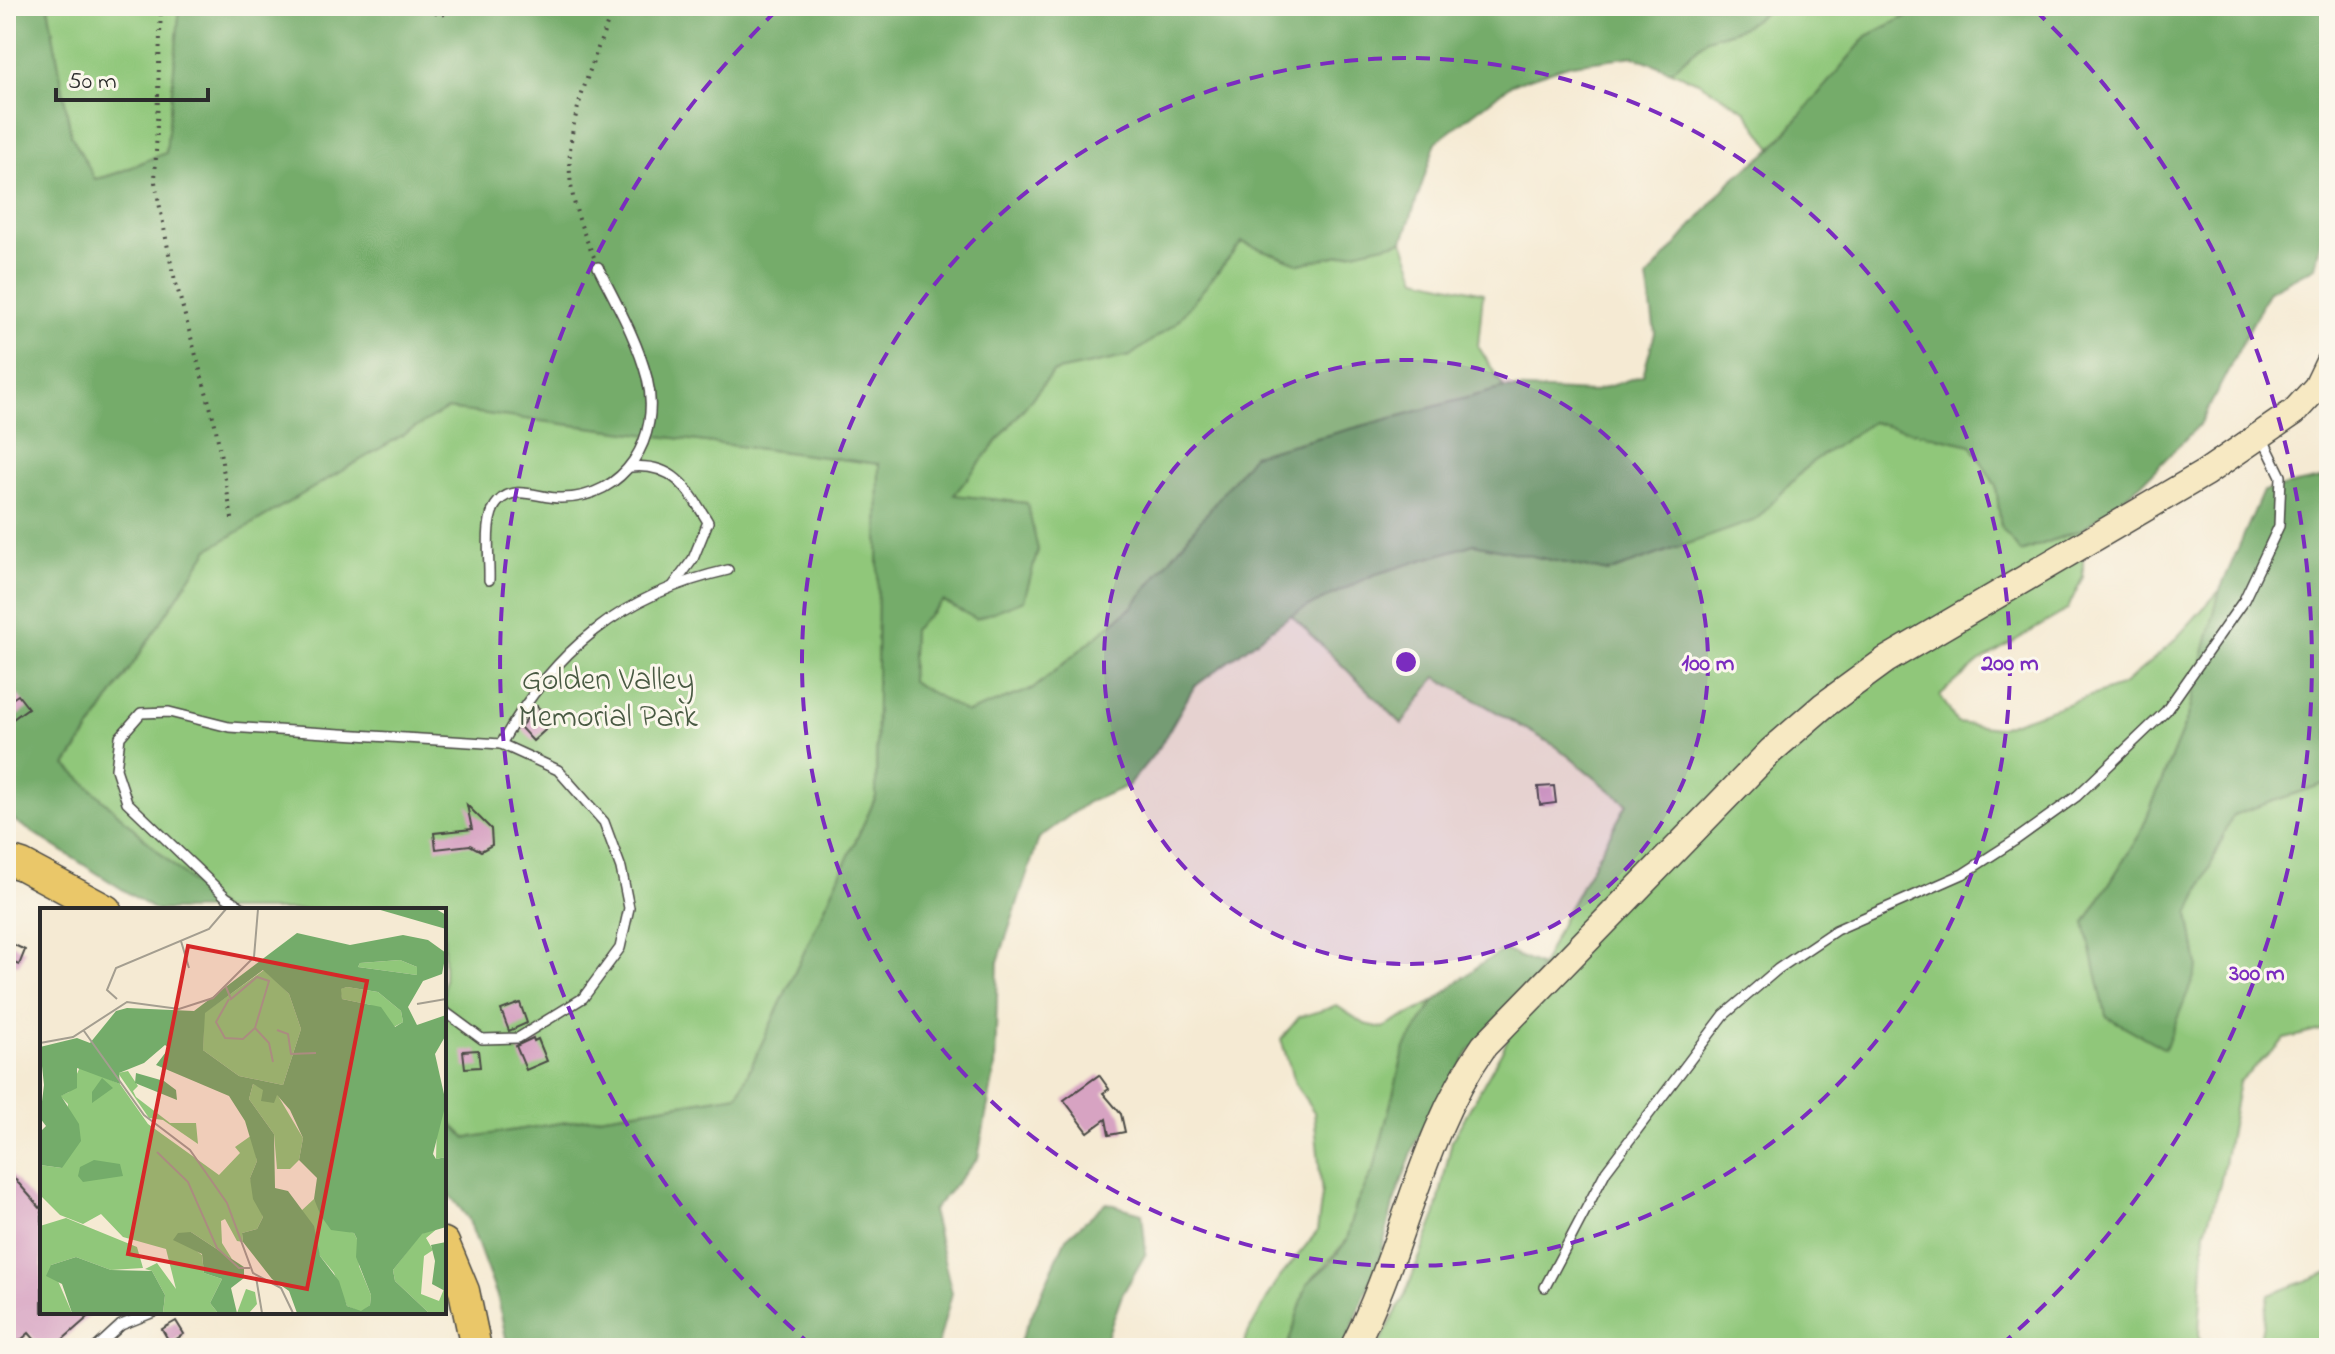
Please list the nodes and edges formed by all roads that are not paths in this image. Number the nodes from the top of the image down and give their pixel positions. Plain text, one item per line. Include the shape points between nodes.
1 (598, 267) road end
2 (2329, 362) edge
3 (2323, 384) edge
4 (2261, 435) junction
5 (631, 467) junction
6 (728, 570) dead end
7 (489, 580) dead end
8 (671, 588) junction
9 (501, 744) junction
10 (6, 860) edge
11 (102, 908) edge
12 (243, 908) edge
13 (446, 1012) edge
14 (446, 1248) edge
15 (1545, 1287) dead end
16 (149, 1314) edge
17 (96, 1348) edge
18 (476, 1348) edge
19 (1353, 1348) edge

1 - 5 lane via 636,343 648,382 644,444
2 - 3 main road
3 - 4 main road
4 - 15 lane via 2281,476 2279,526 2244,600 2166,711 2077,796 2014,841 1963,874 1836,930 1724,1015 1606,1171
4 - 19 main road via 1886,660 1771,751 1484,1046 1442,1117 1382,1287
5 - 7 lane via 610,487 593,493 560,499 518,492 499,501 491,522
5 - 8 lane via 652,465 672,475 708,522 693,559
6 - 8 lane
8 - 9 lane via 595,627 527,698
9 - 12 lane via 229,727 169,712 141,713 120,737 116,769 127,802
9 - 13 lane via 558,770 604,822 629,908 620,948 583,998 518,1038 482,1039
10 - 11 highway
14 - 18 highway via 464,1291
16 - 17 lane via 121,1325

